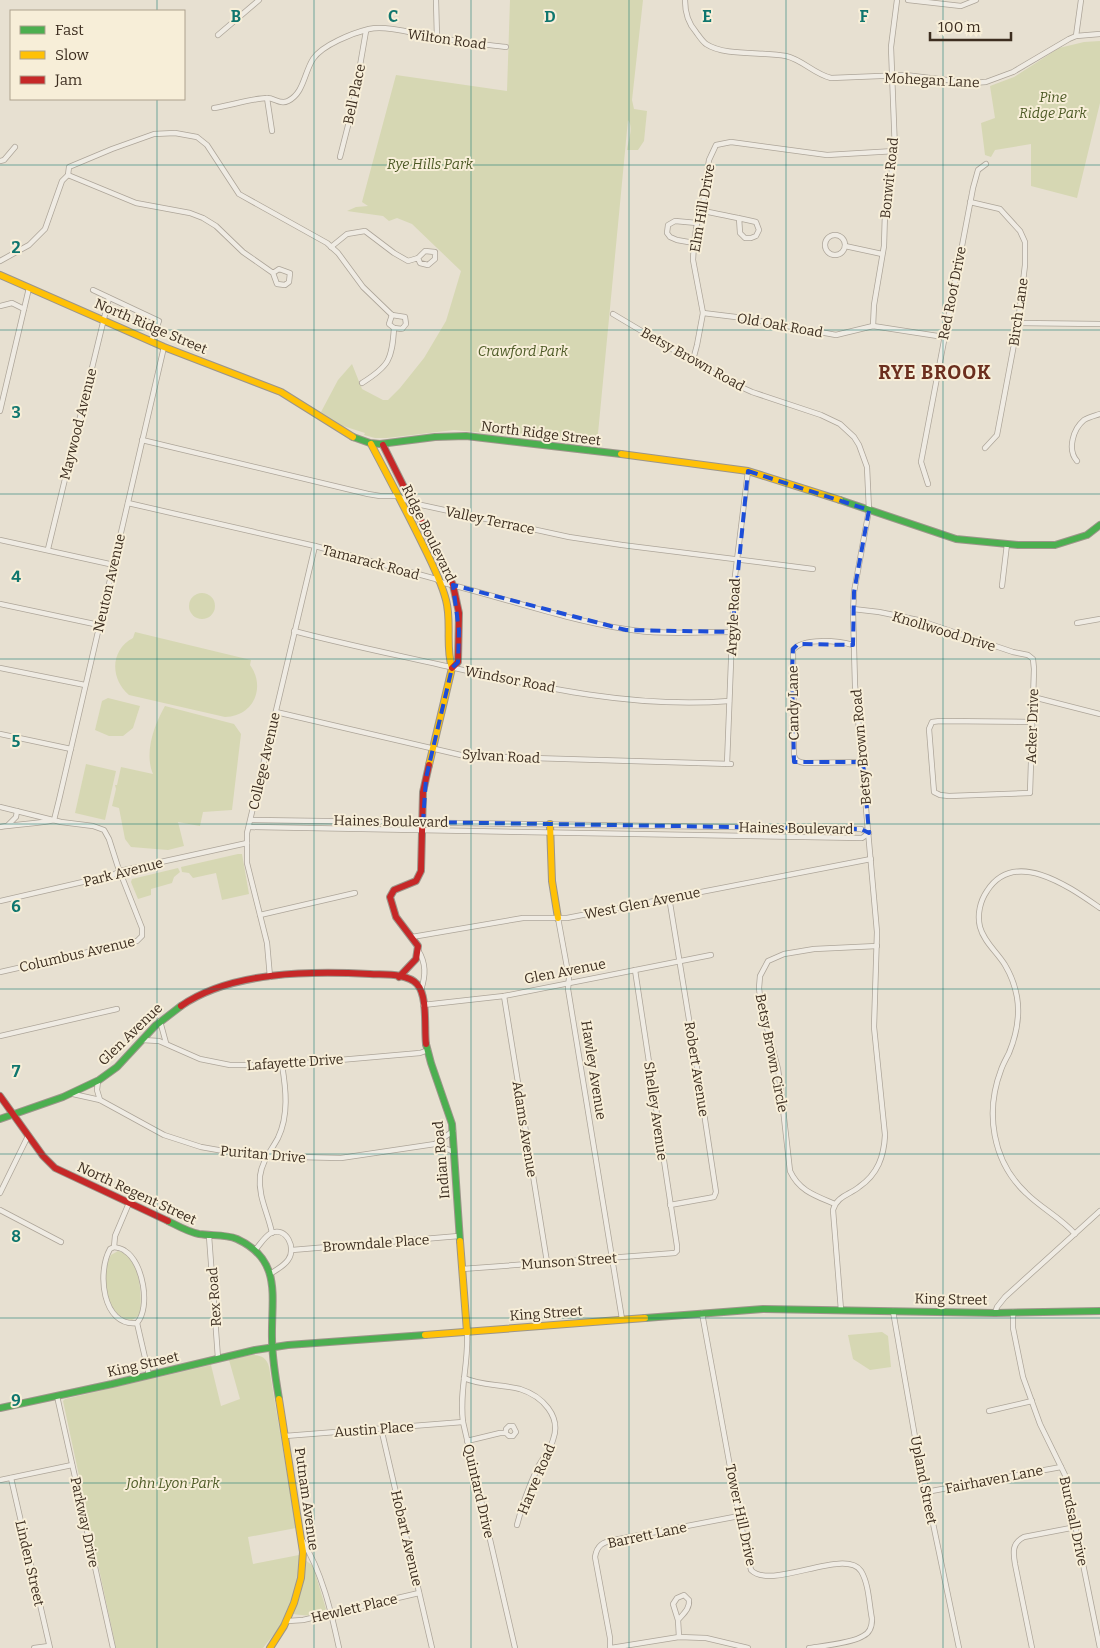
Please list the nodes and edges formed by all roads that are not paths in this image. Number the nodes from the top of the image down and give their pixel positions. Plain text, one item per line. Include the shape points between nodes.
1 (259, 0) edge
2 (436, 0) edge
3 (685, 0) edge
4 (897, 0) edge
5 (908, 0) edge
6 (976, 0) edge
7 (1081, 0) edge
8 (366, 31) junction
9 (1100, 34) edge
10 (218, 35) dead end
11 (1076, 36) junction
12 (437, 38) junction
13 (506, 47) dead end
14 (892, 76) junction
15 (267, 98) junction
16 (214, 108) dead end
17 (272, 131) dead end
18 (15, 147) dead end
19 (895, 151) junction
20 (340, 157) dead end
21 (0, 161) edge
22 (986, 164) dead end
23 (68, 175) junction
24 (970, 202) junction
25 (702, 211) junction
26 (739, 218) junction
27 (697, 223) junction
28 (694, 244) junction
29 (845, 246) junction
30 (331, 247) junction
31 (882, 254) junction
32 (418, 258) dead end
33 (0, 261) edge
34 (273, 273) dead end
35 (0, 275) edge
36 (29, 288) junction
37 (93, 290) dead end
38 (109, 298) junction
39 (0, 306) edge
40 (24, 309) junction
41 (703, 313) junction
42 (613, 314) dead end
43 (392, 315) junction
44 (104, 321) junction
45 (1018, 323) junction
46 (1100, 324) edge
47 (873, 326) junction
48 (394, 328) junction
49 (944, 337) junction
50 (151, 341) junction
51 (164, 347) junction
52 (692, 360) junction
53 (362, 383) dead end
54 (2, 392) edge
55 (0, 411) edge
56 (1100, 414) edge
57 (142, 440) junction
58 (370, 444) junction
59 (383, 445) junction
60 (984, 448) dead end
61 (1077, 461) dead end
62 (748, 472) junction
63 (928, 484) dead end
64 (397, 496) junction
65 (128, 503) junction
66 (412, 503) junction
67 (869, 510) junction
68 (1100, 525) edge
69 (0, 540) edge
70 (1007, 544) junction
71 (315, 546) junction
72 (48, 549) junction
73 (737, 560) junction
74 (114, 565) junction
75 (813, 569) dead end
76 (440, 582) junction
77 (453, 585) junction
78 (1002, 586) dead end
79 (0, 604) edge
80 (853, 609) junction
81 (1100, 619) edge
82 (1077, 623) dead end
83 (99, 625) junction
84 (294, 631) junction
85 (732, 632) junction
86 (853, 645) junction
87 (1033, 659) joint
88 (0, 668) edge
89 (452, 668) junction
90 (85, 685) junction
91 (1033, 697) junction
92 (729, 701) junction
93 (276, 712) junction
94 (1100, 714) edge
95 (1032, 722) junction
96 (0, 734) edge
97 (433, 748) junction
98 (71, 749) junction
99 (863, 762) junction
100 (729, 764) joint
101 (0, 807) edge
102 (17, 810) junction
103 (54, 820) junction
104 (251, 820) junction
105 (423, 822) junction
106 (550, 824) junction
107 (6, 826) junction
108 (0, 827) edge
109 (249, 828) junction
110 (423, 831) junction
111 (550, 832) junction
112 (869, 833) junction
113 (247, 843) junction
114 (871, 859) junction
115 (120, 870) junction
116 (356, 893) dead end
117 (669, 898) junction
118 (0, 901) edge
119 (1100, 908) edge
120 (260, 915) junction
121 (558, 918) junction
122 (412, 937) junction
123 (877, 946) junction
124 (418, 950) junction
125 (711, 956) dead end
126 (680, 961) junction
127 (635, 970) junction
128 (0, 972) edge
129 (270, 977) junction
130 (399, 977) junction
131 (569, 983) junction
132 (421, 990) junction
133 (504, 996) junction
134 (423, 1005) junction
135 (117, 1009) dead end
136 (160, 1021) junction
137 (0, 1036) edge
138 (142, 1040) junction
139 (166, 1043) junction
140 (428, 1050) junction
141 (282, 1065) junction
142 (98, 1081) junction
143 (71, 1094) junction
144 (0, 1096) edge
145 (100, 1100) junction
146 (13, 1114) junction
147 (0, 1118) edge
148 (453, 1131) junction
149 (28, 1136) junction
150 (435, 1144) junction
151 (455, 1152) junction
152 (266, 1156) junction
153 (0, 1193) edge
154 (129, 1203) junction
155 (670, 1204) junction
156 (835, 1204) junction
157 (0, 1210) edge
158 (1100, 1211) edge
159 (272, 1233) junction
160 (1076, 1234) junction
161 (209, 1236) junction
162 (459, 1236) junction
163 (61, 1242) dead end
164 (114, 1247) junction
165 (255, 1250) junction
166 (292, 1250) junction
167 (677, 1251) joint
168 (611, 1257) junction
169 (547, 1262) junction
170 (462, 1269) junction
171 (270, 1274) junction
172 (841, 1310) junction
173 (893, 1311) junction
174 (1100, 1311) edge
175 (1013, 1312) junction
176 (702, 1313) junction
177 (995, 1313) junction
178 (622, 1320) junction
179 (137, 1323) junction
180 (466, 1332) junction
181 (272, 1348) junction
182 (218, 1358) junction
183 (149, 1375) junction
184 (464, 1378) junction
185 (57, 1396) junction
186 (1032, 1401) junction
187 (0, 1408) edge
188 (990, 1411) dead end
189 (462, 1422) junction
190 (381, 1428) junction
191 (506, 1433) dead end
192 (285, 1436) junction
193 (467, 1441) junction
194 (72, 1464) junction
195 (1061, 1466) junction
196 (11, 1478) junction
197 (0, 1480) edge
198 (926, 1492) junction
199 (739, 1516) junction
200 (517, 1525) dead end
201 (1076, 1527) junction
202 (302, 1539) junction
203 (419, 1593) junction
204 (331, 1614) junction
205 (678, 1620) junction
206 (288, 1621) junction
207 (679, 1637) junction
208 (49, 1647) edge
209 (34, 1648) edge
210 (113, 1648) edge
211 (270, 1648) edge
212 (339, 1648) edge
213 (432, 1648) edge
214 (515, 1648) edge
215 (611, 1648) edge
216 (748, 1648) edge
217 (809, 1648) edge
218 (959, 1648) edge
219 (1032, 1648) edge
220 (1100, 1648) edge

1 - 10 street
2 - 12 street
3 - 14 street, Mohegan Lane via 692,27 706,44 720,50 786,56 831,78
4 - 14 street, Bonwit Road via 892,33
5 - 6 street via 961,6
7 - 11 street
8 - 12 street, Wilton Road via 386,29
8 - 15 street, Wilton Road via 352,34 319,52 295,97 282,103
8 - 20 street, Bell Place via 354,106
9 - 11 street
11 - 14 street, Mohegan Lane via 1013,72 986,82
12 - 13 street, Wilton Road
14 - 19 street, Bonwit Road
15 - 16 street, Wilton Road
15 - 17 street
18 - 21 street
19 - 25 street, Elm Hill Drive via 827,155 730,142 716,145 709,160
19 - 31 street, Bonwit Road
22 - 24 street, Red Roof Drive via 975,175
23 - 30 street via 69,168 75,164 154,134 175,133 197,138 207,145 239,194
23 - 33 street via 62,181 45,229 29,244
23 - 34 street via 136,203 203,218
24 - 45 street, Birch Lane via 1000,209 1020,231 1025,242
24 - 49 street, Red Roof Drive
25 - 26 street
25 - 27 street, Elm Hill Drive
26 - 26 street via 756,222 759,230 756,236 745,238 740,233
27 - 28 street, Elm Hill Drive
27 - 28 street via 675,221 668,225 670,237
28 - 41 street, Elm Hill Drive via 693,260
29 - 29 street via 843,239 834,235 824,244 834,256
29 - 31 street
30 - 32 street via 347,234 365,231 408,261
30 - 43 street via 363,287
31 - 47 street, Bonwit Road
35 - 36 street, North Ridge Street
36 - 40 street
36 - 44 street, North Ridge Street
37 - 38 street
38 - 44 street, Maywood Avenue
38 - 50 street via 160,321
39 - 40 street via 12,303
40 - 54 street
41 - 47 street, Old Oak Road via 836,335
41 - 52 street, Elm Hill Drive
42 - 52 street, Betsy Brown Road
43 - 48 street via 389,324
43 - 48 street via 405,317 405,327 402,330
44 - 50 street, North Ridge Street
44 - 72 street, Maywood Avenue
45 - 46 street
45 - 60 street, Birch Lane via 997,434
47 - 49 street, Old Oak Road
48 - 53 street via 392,348 385,366
49 - 63 street, Red Roof Drive via 921,462
50 - 51 street, North Ridge Street
51 - 57 street, Neuton Avenue
51 - 58 street, North Ridge Street via 281,392 358,441
52 - 67 street, Betsy Brown Road via 752,392 840,424 859,445 866,467
54 - 55 street
56 - 61 street via 1083,421 1074,435 1072,446
57 - 64 street, Valley Terrace via 368,494
57 - 65 street, Neuton Avenue
58 - 59 street, North Ridge Street
58 - 64 street, Ridge Boulevard
59 - 62 street, North Ridge Street via 466,436 686,461
59 - 66 street, Ridge Boulevard
62 - 67 street, North Ridge Street
62 - 73 street, Argyle Road
64 - 66 street, Valley Terrace
64 - 76 street, Ridge Boulevard
65 - 71 street, Tamarack Road
65 - 74 street, Neuton Avenue
66 - 73 street, Valley Terrace via 569,537
66 - 77 street, Ridge Boulevard
67 - 70 street, North Ridge Street via 956,539
67 - 80 street, Betsy Brown Road
68 - 70 street, North Ridge Street via 1076,540 1055,545
69 - 72 street
70 - 78 street
71 - 76 street, Tamarack Road
71 - 84 street, College Avenue
72 - 74 street
73 - 75 street, Valley Terrace
73 - 85 street, Argyle Road
74 - 83 street, Neuton Avenue
76 - 77 street, Tamarack Road
76 - 89 street, Ridge Boulevard via 450,616 449,658
77 - 85 street, Tamarack Road via 626,630
77 - 89 street, Ridge Boulevard via 460,641 458,662
79 - 83 street
80 - 86 street, Betsy Brown Road
80 - 87 street, Knollwood Drive via 918,620
81 - 82 street
83 - 90 street, Neuton Avenue
84 - 89 street, Windsor Road
84 - 93 street, College Avenue
85 - 92 street, Argyle Road
86 - 99 street, Betsy Brown Road
86 - 99 street, Candy Lane via 805,642 793,650 794,755 796,760 805,763
87 - 91 street, Acker Drive
88 - 90 street
89 - 92 street, Windsor Road via 591,695 646,701
89 - 97 street, Ridge Boulevard
90 - 98 street, Neuton Avenue
91 - 94 street
91 - 95 street, Acker Drive
92 - 100 street, Argyle Road
93 - 97 street, Sylvan Road
93 - 104 street, College Avenue
95 - 95 street, Acker Drive via 935,722 930,725 934,792 949,796 1030,793
96 - 98 street
97 - 100 street, Sylvan Road via 469,756
97 - 105 street, Ridge Boulevard via 423,792
98 - 103 street, Neuton Avenue
99 - 112 street, Betsy Brown Road
101 - 102 street
102 - 103 street
102 - 107 street via 16,817
103 - 107 street
103 - 115 street via 104,830
104 - 105 street, Haines Boulevard
104 - 109 street, College Avenue
105 - 106 street, Haines Boulevard
105 - 110 street, Ridge Boulevard
106 - 111 street, Hawley Avenue
106 - 112 street, Haines Boulevard via 861,829
107 - 108 street
109 - 110 street, Haines Boulevard
109 - 113 street, College Avenue
110 - 111 street, Haines Boulevard
110 - 122 street, Indian Road via 418,878 414,883 394,890 390,897 396,917
111 - 112 street, Haines Boulevard via 862,838
111 - 121 street, Hawley Avenue via 552,881
112 - 114 street, Betsy Brown Road
113 - 115 street, Park Avenue
113 - 120 street, College Avenue via 247,863
114 - 117 street, West Glen Avenue
114 - 123 street, Betsy Brown Road
115 - 118 street, Park Avenue via 113,875
115 - 128 street, Columbus Avenue via 142,928 140,939
116 - 120 street
117 - 121 street, West Glen Avenue
117 - 126 street, Robert Avenue
119 - 160 street via 1044,875 1022,871 994,883 983,898 979,916 982,933 1014,983 1018,1009 1010,1052 993,1094 992,1121 996,1142 1007,1168 1026,1193
120 - 129 street, College Avenue
121 - 122 street, West Glen Avenue via 522,918
121 - 131 street, Hawley Avenue
122 - 124 street, Indian Road
123 - 156 street, Betsy Brown Road via 874,1019 885,1123 884,1147 881,1161 871,1177
123 - 156 street, Betsy Brown Circle via 784,954 768,961 760,976 761,1005 782,1091 791,1173 804,1190
124 - 130 street via 416,959
124 - 132 street, Indian Road via 425,972
125 - 126 street, Glen Avenue
126 - 127 street, Glen Avenue
126 - 155 street, Robert Avenue via 716,1192 714,1197
127 - 131 street, Glen Avenue
127 - 155 street, Shelley Avenue
129 - 130 street, Glen Avenue via 344,972
129 - 136 street, Glen Avenue via 211,990 185,1002
130 - 132 street via 415,981
131 - 133 street, Glen Avenue
131 - 168 street, Hawley Avenue
132 - 134 street, Indian Road
133 - 134 street, Glen Avenue
133 - 169 street, Adams Avenue
134 - 140 street, Indian Road
135 - 137 street
136 - 138 street, Glen Avenue
136 - 139 street
138 - 139 street, Lafayette Drive
138 - 142 street, Glen Avenue via 118,1066
139 - 141 street, Lafayette Drive via 211,1062 246,1066
140 - 141 street, Lafayette Drive
140 - 148 street, Indian Road via 449,1109
141 - 152 street via 285,1114 278,1138
142 - 143 street, Glen Avenue
142 - 145 street
143 - 145 street, Puritan Drive
143 - 146 street, Glen Avenue
144 - 146 street, North Regent Street
145 - 152 street, Puritan Drive via 164,1135 215,1150
146 - 147 street, Glen Avenue
146 - 149 street, North Regent Street
148 - 150 street, Puritan Drive
148 - 151 street, Indian Road
149 - 153 street
149 - 154 street, North Regent Street via 48,1163
150 - 151 street
150 - 152 street, Puritan Drive via 341,1158
151 - 162 street, Indian Road
152 - 159 street via 261,1167 260,1192
154 - 161 street, North Regent Street via 191,1232
154 - 164 street via 115,1236
155 - 167 street, Shelley Avenue
156 - 172 street via 833,1220
157 - 163 street
158 - 160 street
159 - 165 street
159 - 166 street via 287,1237
160 - 177 street via 1005,1297
161 - 165 street, North Regent Street via 236,1239
161 - 182 street, Rex Road
162 - 166 street, Browndale Place
162 - 170 street, Indian Road
164 - 179 street via 130,1255 140,1274 144,1305
164 - 179 street via 110,1249 103,1270 106,1294 114,1315 125,1322
165 - 171 street, North Regent Street
166 - 171 street via 289,1259
167 - 168 street, Munson Street
168 - 169 street, Munson Street
168 - 178 street, Hawley Avenue
169 - 170 street, Munson Street
170 - 180 street, Indian Road
171 - 181 street, North Regent Street via 275,1301
172 - 173 street, King Street
172 - 176 street, King Street via 763,1309
173 - 177 street, King Street
173 - 198 street, Upland Street
174 - 175 street, King Street
175 - 177 street, King Street
175 - 186 street, Burdsall Drive via 1019,1360
176 - 178 street, King Street
176 - 199 street, Tower Hill Drive
178 - 180 street, King Street
179 - 183 street
180 - 181 street, King Street
180 - 184 street, Quintard Drive via 468,1353
181 - 182 street, King Street
181 - 192 street, Putnam Avenue
182 - 183 street, King Street
183 - 185 street, King Street
184 - 189 street, Quintard Drive
184 - 200 street, Harve Road via 532,1394 544,1402 552,1415 556,1427 553,1442 533,1480
185 - 187 street, King Street
185 - 194 street, Parkway Drive
186 - 188 street
186 - 195 street, Burdsall Drive
189 - 190 street, Austin Place
189 - 193 street, Quintard Drive
190 - 192 street, Austin Place
190 - 203 street, Hobart Avenue
191 - 193 street
192 - 202 street, Putnam Avenue
193 - 214 street, Quintard Drive
194 - 196 street
194 - 210 street, Parkway Drive
195 - 198 street, Fairhaven Lane
195 - 201 street, Burdsall Drive
196 - 197 street
196 - 208 street, Linden Street
198 - 218 street, Upland Street
199 - 215 street, Barrett Lane via 601,1544 596,1556
199 - 217 street, Tower Hill Drive via 751,1570 758,1575 773,1576 841,1564 854,1565 861,1571 872,1619 870,1630 858,1639
201 - 219 street via 1024,1537 1015,1546 1013,1552
201 - 220 street, Burdsall Drive
202 - 204 street via 312,1556
202 - 206 street, Putnam Avenue via 301,1580
203 - 204 street, Hewlett Place
203 - 213 street, Hobart Avenue
204 - 206 street, Hewlett Place
204 - 212 street
205 - 205 street via 690,1604 684,1595 673,1604
205 - 207 street
206 - 211 street, Putnam Avenue
207 - 215 street
207 - 216 street via 706,1638
208 - 209 street

